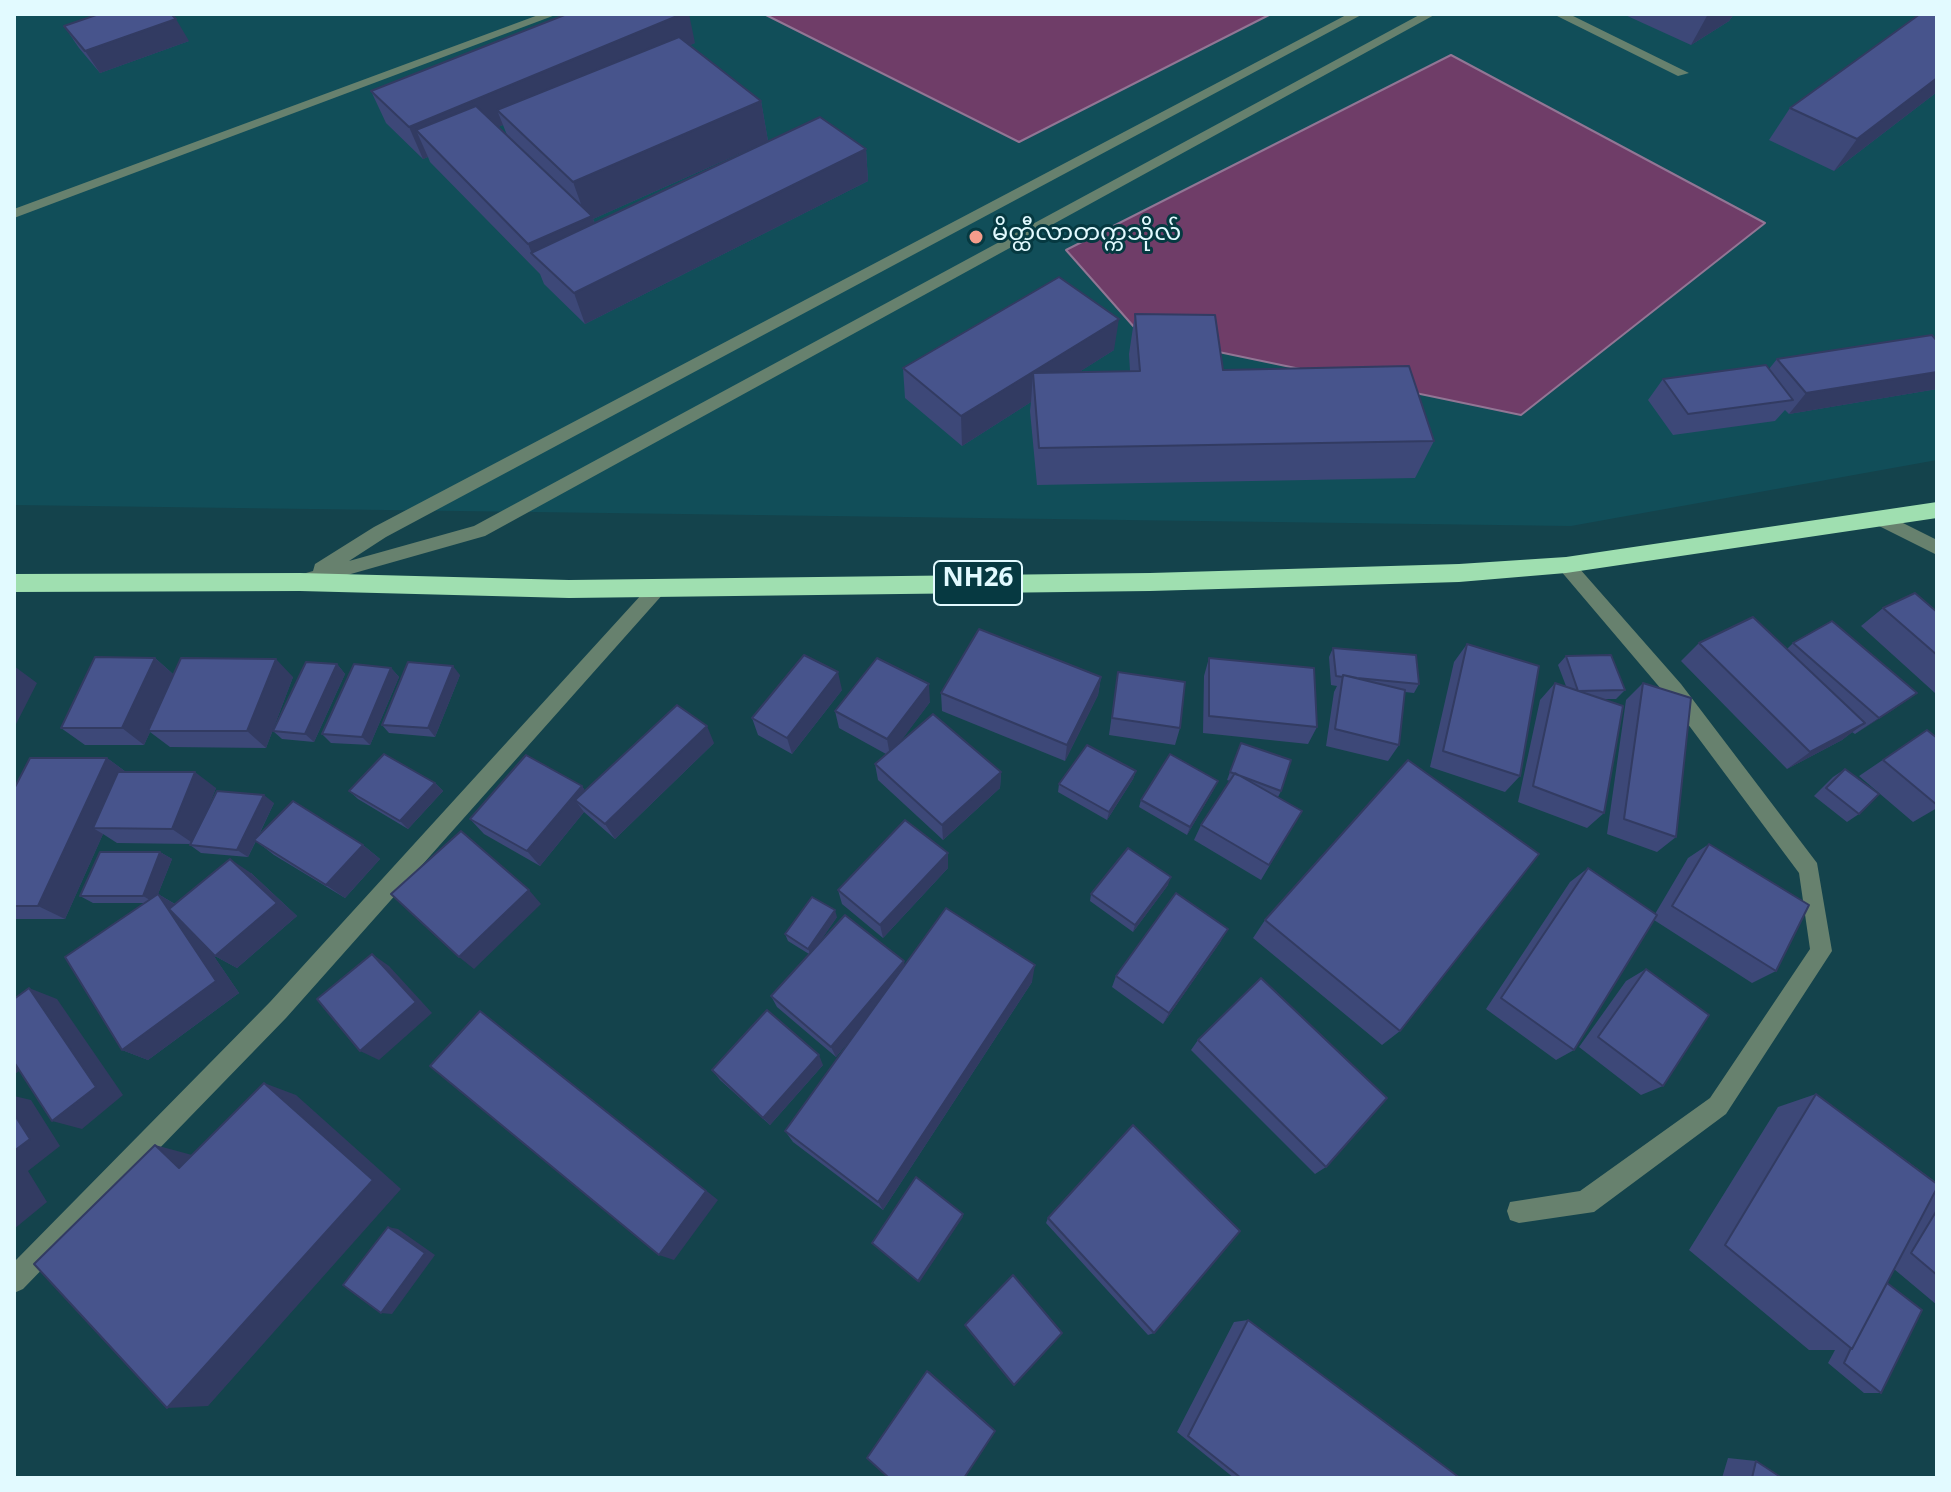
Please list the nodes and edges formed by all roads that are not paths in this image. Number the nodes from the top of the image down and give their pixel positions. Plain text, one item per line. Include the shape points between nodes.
1 (552, 14) edge
2 (1357, 14) edge
3 (1430, 14) edge
4 (1559, 14) edge
5 (1683, 73) dead end
6 (14, 214) edge
7 (1937, 510) edge
8 (1881, 519) junction
9 (1937, 548) edge
10 (1566, 565) junction
11 (300, 582) junction
12 (14, 583) edge
13 (658, 588) junction
14 (1519, 1211) dead end
15 (14, 1280) edge

1 - 6 street
2 - 11 street via 380,532
3 - 11 street via 479,531
4 - 5 street
7 - 8 highway, NH26
8 - 9 street
8 - 10 highway, NH26
10 - 13 highway, NH26 via 1150,582
10 - 14 street via 1674,690 1809,870 1821,951 1718,1106 1585,1203
11 - 12 highway, NH26
11 - 13 highway, NH26
13 - 15 street via 278,1010

